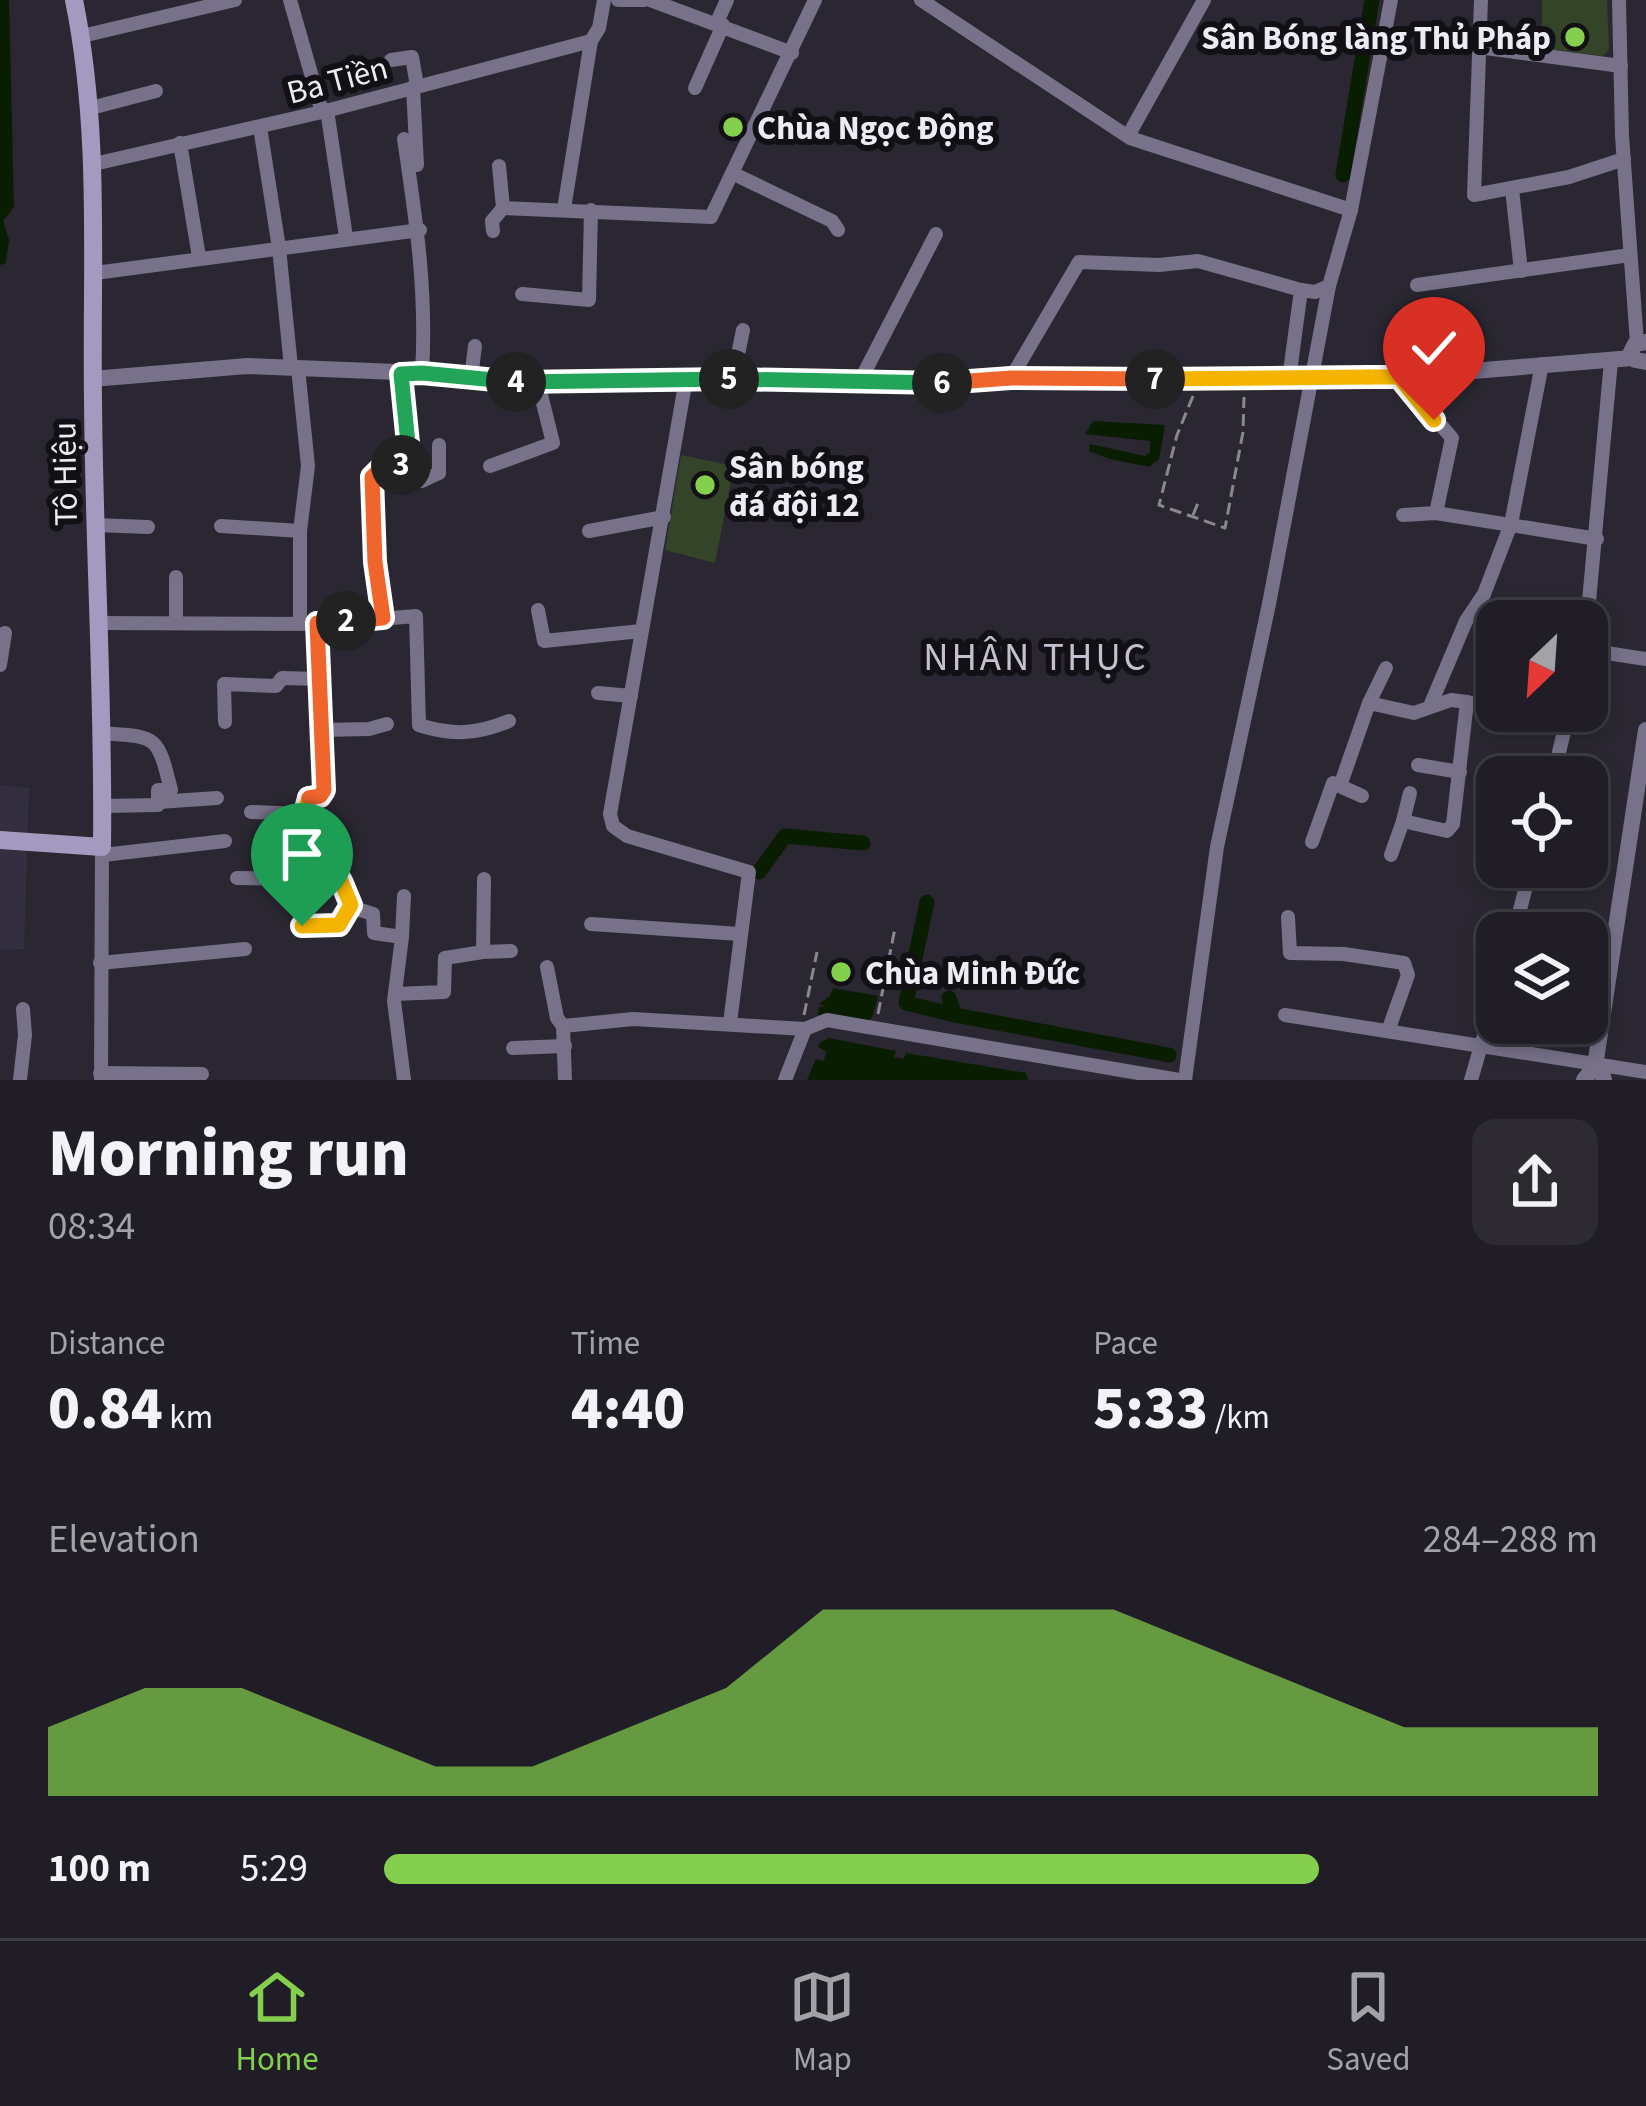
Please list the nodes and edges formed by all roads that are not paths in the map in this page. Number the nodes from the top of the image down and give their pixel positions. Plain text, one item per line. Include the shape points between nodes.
1 (74, 0) edge
2 (235, 0) edge
3 (290, 0) edge
4 (604, 0) edge
5 (618, 0) edge
6 (647, 0) edge
7 (727, 0) edge
8 (815, 0) edge
9 (921, 0) edge
10 (1204, 0) edge
11 (1391, 0) edge
12 (1481, 0) edge
13 (1619, 0) edge
14 (720, 23) junction
15 (82, 36) junction
16 (592, 41) junction
17 (1478, 47) junction
18 (792, 53) junction
19 (391, 60) dead end
20 (1621, 66) junction
21 (415, 86) junction
22 (695, 88) dead end
23 (156, 92) dead end
24 (91, 108) junction
25 (325, 111) junction
26 (260, 127) junction
27 (1128, 136) junction
28 (404, 139) dead end
29 (180, 143) junction
30 (1624, 159) junction
31 (94, 164) junction
32 (500, 166) dead end
33 (734, 174) junction
34 (1512, 189) junction
35 (420, 200) dead end
36 (503, 208) junction
37 (564, 209) junction
38 (591, 210) junction
39 (1352, 210) junction
40 (420, 230) junction
41 (838, 230) dead end
42 (493, 231) dead end
43 (936, 234) dead end
44 (346, 237) junction
45 (279, 248) junction
46 (1630, 255) junction
47 (199, 257) junction
48 (1521, 271) junction
49 (95, 273) junction
50 (1417, 285) dead end
51 (1329, 286) junction
52 (1300, 290) junction
53 (522, 294) dead end
54 (743, 330) dead end
55 (475, 346) dead end
56 (1640, 351) edge
57 (1611, 361) junction
58 (1542, 364) junction
59 (295, 368) junction
60 (422, 373) junction
61 (401, 374) junction
62 (1399, 377) junction
63 (470, 378) junction
64 (1011, 378) junction
65 (1312, 378) junction
66 (92, 379) junction
67 (686, 379) junction
68 (733, 379) junction
69 (1289, 379) junction
70 (538, 383) junction
71 (860, 383) junction
72 (439, 445) dead end
73 (410, 463) junction
74 (490, 466) dead end
75 (1436, 514) junction
76 (1402, 515) dead end
77 (664, 517) junction
78 (1511, 524) junction
79 (94, 525) junction
80 (148, 526) dead end
81 (221, 526) dead end
82 (299, 530) junction
83 (589, 530) dead end
84 (1597, 539) junction
85 (176, 577) dead end
86 (1590, 600) edge
87 (538, 610) dead end
88 (383, 618) junction
89 (300, 622) junction
90 (97, 623) junction
91 (176, 623) junction
92 (317, 623) junction
93 (641, 631) junction
94 (5, 633) dead end
95 (1608, 653) edge
96 (1646, 659) edge
97 (0, 665) edge
98 (1386, 668) dead end
99 (320, 679) junction
100 (598, 693) dead end
101 (631, 695) junction
102 (1466, 702) junction
103 (1369, 703) junction
104 (1476, 704) edge
105 (1430, 706) junction
106 (509, 721) dead end
107 (226, 722) dead end
108 (387, 724) dead end
109 (321, 730) junction
110 (1646, 730) edge
111 (100, 733) junction
112 (1418, 765) dead end
113 (1460, 772) junction
114 (1340, 786) junction
115 (1410, 793) dead end
116 (1362, 796) dead end
117 (217, 798) dead end
118 (158, 802) junction
119 (103, 806) junction
120 (251, 812) dead end
121 (303, 814) junction
122 (1402, 821) junction
123 (0, 840) edge
124 (225, 841) dead end
125 (1312, 842) dead end
126 (103, 851) junction
127 (1391, 854) dead end
128 (237, 878) dead end
129 (299, 879) junction
130 (484, 879) dead end
131 (404, 896) dead end
132 (351, 905) junction
133 (1288, 917) dead end
134 (591, 924) dead end
135 (302, 926) dead end
136 (740, 934) junction
137 (403, 937) junction
138 (245, 949) dead end
139 (512, 951) dead end
140 (484, 952) junction
141 (100, 963) junction
142 (547, 967) dead end
143 (395, 994) junction
144 (23, 1009) dead end
145 (1285, 1015) dead end
146 (730, 1023) junction
147 (563, 1026) junction
148 (805, 1028) junction
149 (1388, 1031) junction
150 (1480, 1044) edge
151 (565, 1046) junction
152 (513, 1048) dead end
153 (1479, 1048) junction
154 (1646, 1072) edge
155 (202, 1074) dead end
156 (1594, 1075) edge
157 (100, 1076) edge
158 (1157, 1078) edge
159 (20, 1080) edge
160 (402, 1080) edge
161 (565, 1080) edge
162 (785, 1080) edge
163 (1182, 1080) edge
164 (1471, 1080) edge

1 - 15 main road, Tô Hiệu
2 - 15 street
3 - 25 street
4 - 16 street
5 - 6 street
6 - 14 street
7 - 14 street
8 - 18 street
9 - 27 street
10 - 27 street
11 - 39 street
12 - 17 street
13 - 20 street
14 - 18 street
14 - 22 street
15 - 24 main road, Tô Hiệu
16 - 21 street, Ba Tiền
16 - 37 street
17 - 20 street
17 - 34 street via 1474,195
18 - 33 street
19 - 21 street via 412,57
20 - 30 street
21 - 25 street, Ba Tiền
21 - 35 street
23 - 24 street
24 - 31 main road, Tô Hiệu
25 - 26 street, Ba Tiền
25 - 44 street
26 - 29 street, Ba Tiền
26 - 45 street
27 - 39 street
28 - 40 street
29 - 31 street, Ba Tiền
29 - 47 street
30 - 34 street
30 - 46 street
31 - 49 main road, Tô Hiệu
32 - 36 street
33 - 38 street via 707,219
33 - 41 street
34 - 48 street
36 - 37 street
36 - 42 street
37 - 38 street
38 - 53 street via 589,300
39 - 51 street
40 - 44 street
40 - 60 street
43 - 71 street
44 - 45 street
45 - 47 street
45 - 59 street
46 - 48 street
46 - 56 street
47 - 49 street
48 - 50 street
49 - 66 main road, Tô Hiệu
51 - 52 street
51 - 65 street
52 - 64 street via 1198,261 1079,262
52 - 69 street
54 - 68 street
55 - 63 street
56 - 57 street
57 - 58 street
57 - 84 street
58 - 62 street
58 - 78 street
59 - 61 street
59 - 66 street
59 - 82 street via 308,466
60 - 61 street
60 - 63 street
61 - 73 street
62 - 65 street
62 - 75 street via 1452,438
63 - 70 street
64 - 69 street
64 - 71 street
65 - 69 street
65 - 163 street via 1217,847
66 - 79 main road, Tô Hiệu
67 - 68 street
67 - 70 street
67 - 77 street
68 - 71 street
70 - 74 street via 554,443
72 - 73 street via 439,473 422,481
73 - 88 street via 372,477
75 - 76 street
75 - 78 street
77 - 83 street
77 - 93 street
78 - 84 street
78 - 105 street
79 - 80 street
79 - 90 main road, Tô Hiệu
81 - 82 street
82 - 89 street
84 - 86 street
85 - 91 street
87 - 93 street via 544,641
88 - 92 street
88 - 106 street via 416,616 419,725 467,734
89 - 91 street
89 - 92 street
90 - 91 street
90 - 111 main road, Tô Hiệu
92 - 99 street
93 - 101 street
94 - 97 street
95 - 96 street
98 - 103 street
99 - 107 street via 224,684
99 - 109 street
100 - 101 street
101 - 136 street via 613,826 749,872
102 - 104 street
102 - 105 street
102 - 113 street
103 - 105 street via 1414,712
103 - 114 street
108 - 109 street
109 - 121 street via 324,790
110 - 156 street
111 - 118 street via 145,736 161,749 171,790 158,790
111 - 119 main road, Tô Hiệu
112 - 113 street
113 - 122 street via 1447,831
114 - 116 street
114 - 125 street via 1333,782
115 - 122 street
117 - 118 street
118 - 119 street
119 - 126 main road, Tô Hiệu
120 - 121 street
121 - 129 street
122 - 127 street
123 - 126 main road
124 - 126 street
126 - 141 street
128 - 129 street
129 - 132 street via 341,881
130 - 140 street
131 - 137 street
132 - 135 street via 339,925
132 - 137 street via 373,914 374,933
133 - 149 street via 1290,953 1404,963 1408,975
134 - 136 street
136 - 146 street
137 - 143 street
138 - 141 street
139 - 140 street
140 - 143 street via 445,958 444,992
141 - 157 street
142 - 147 street
143 - 160 street
144 - 159 street
145 - 149 street
146 - 147 street
146 - 148 street
147 - 151 street
148 - 158 street via 827,1020
148 - 162 street
149 - 153 street
150 - 153 street
151 - 152 street
151 - 161 street
153 - 156 street
153 - 164 street
154 - 156 street
155 - 157 street
158 - 163 street

